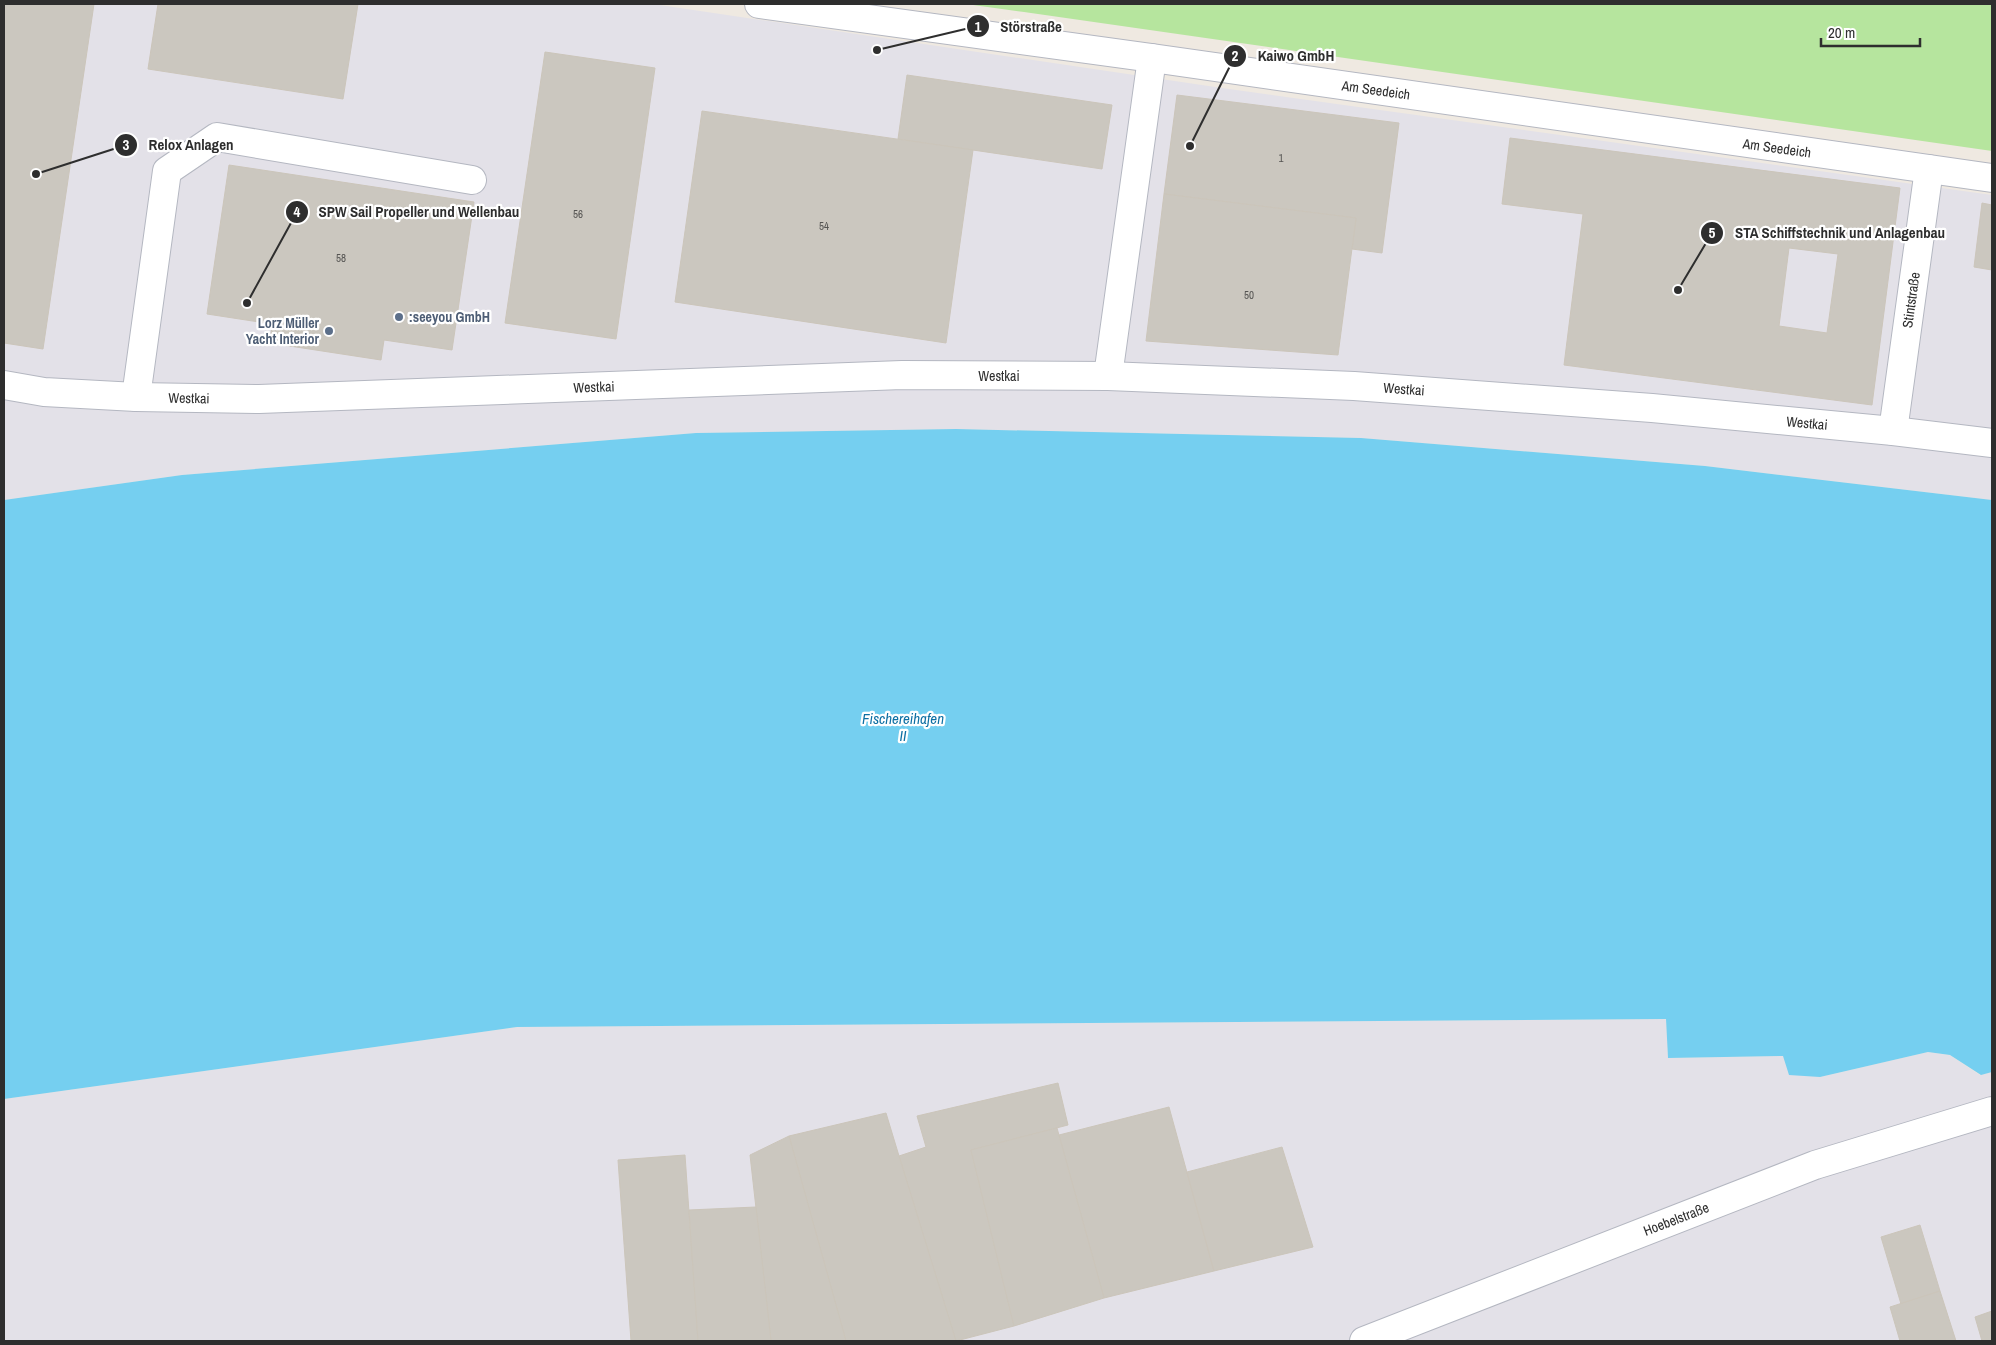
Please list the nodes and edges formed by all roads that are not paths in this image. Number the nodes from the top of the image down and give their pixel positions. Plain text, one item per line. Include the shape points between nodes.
1 (759, 4) edge
2 (1152, 58) junction
3 (1929, 170) junction
4 (1992, 178) edge
5 (472, 180) dead end
6 (1108, 376) junction
7 (4, 386) edge
8 (136, 397) junction
9 (1894, 431) junction
10 (1992, 443) edge
11 (1992, 1110) edge
12 (1364, 1341) edge

1 - 2 street, Am Seedeich
2 - 3 street, Am Seedeich
2 - 6 street
3 - 4 street, Am Seedeich
3 - 9 street, Stintstraße
5 - 8 street via 217,137 167,171
6 - 8 street, Westkai via 902,375 260,399
6 - 9 street, Westkai via 1354,386 1652,408
7 - 8 street, Westkai via 44,392
9 - 10 street, Westkai
11 - 12 street, Hoebelstraße via 1815,1165

